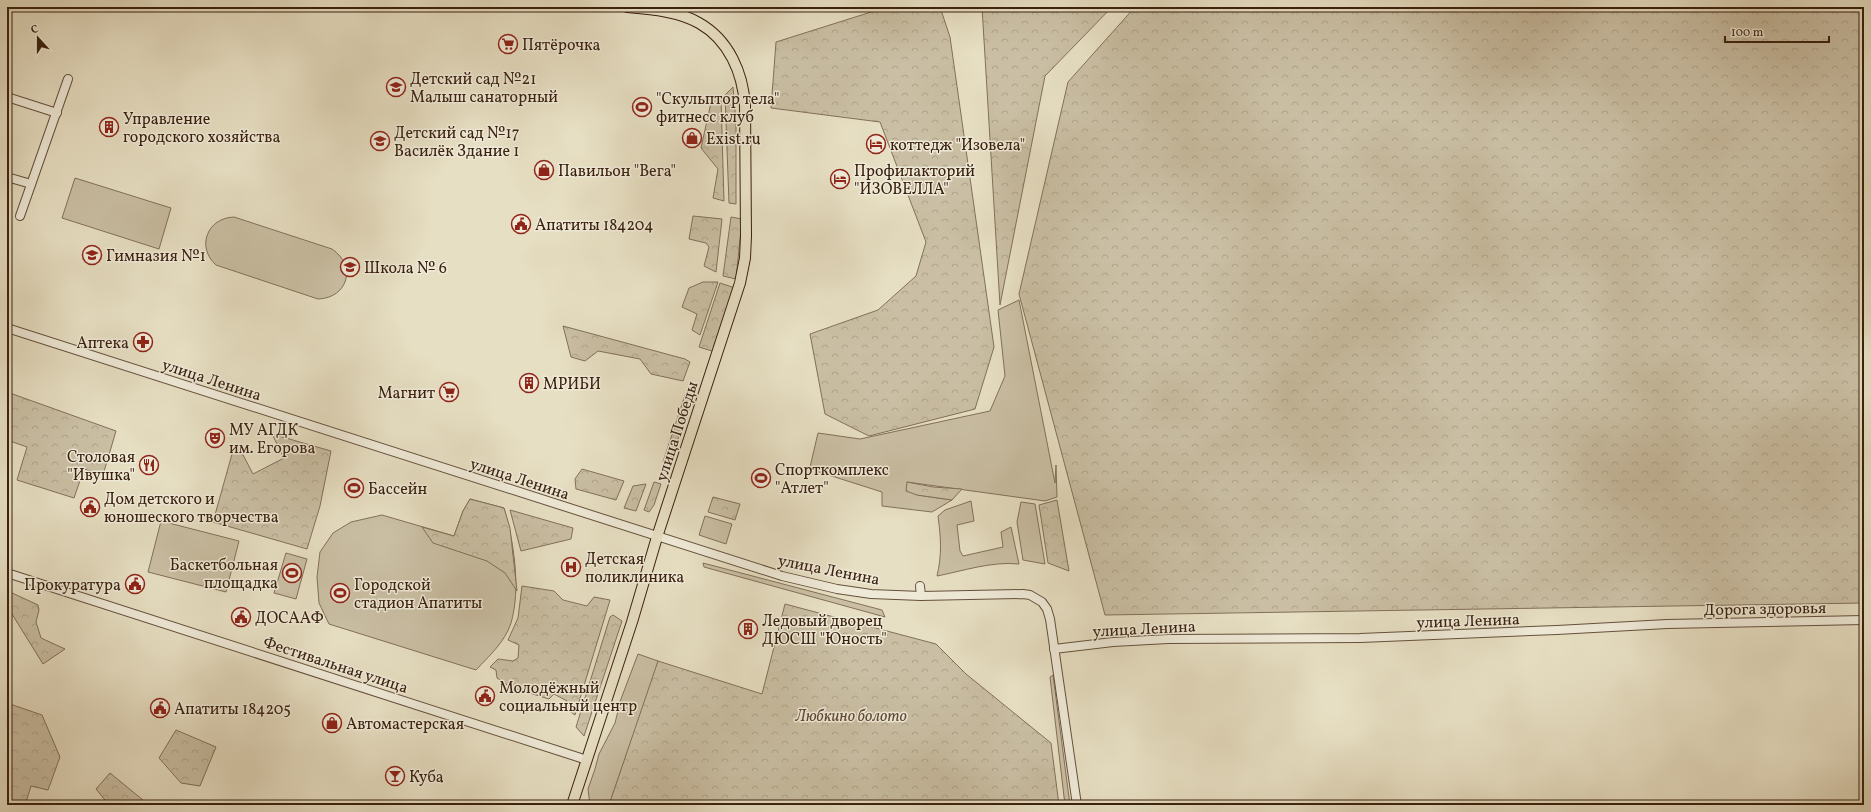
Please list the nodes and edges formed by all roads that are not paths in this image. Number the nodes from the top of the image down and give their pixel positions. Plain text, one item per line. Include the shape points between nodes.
1 (627, 7) edge
2 (68, 79) dead end
3 (7, 96) edge
4 (57, 113) junction
5 (7, 177) edge
6 (31, 184) junction
7 (20, 216) dead end
8 (7, 328) edge
9 (657, 537) junction
10 (7, 573) edge
11 (920, 586) dead end
12 (921, 596) junction
13 (1864, 620) edge
14 (1667, 624) joint
15 (1054, 649) junction
16 (587, 760) junction
17 (572, 805) edge
18 (1076, 805) edge

1 - 9 main road, улица Победы via 677,15 698,23 718,39 733,59 741,77 745,106 745,258 735,301
2 - 4 street
3 - 4 street
4 - 6 street
5 - 6 street
6 - 7 street
8 - 9 street, улица Ленина
9 - 12 street, улица Ленина via 782,576 871,594
9 - 16 main road, улица Победы
10 - 16 street, Фестивальная улица
11 - 12 street
12 - 15 street, улица Ленина via 1010,593 1030,595 1042,602 1047,609
13 - 14 street, Дорога здоровья
14 - 15 street, улица Ленина via 1360,638 1168,639
15 - 18 street
16 - 17 main road, улица Победы

